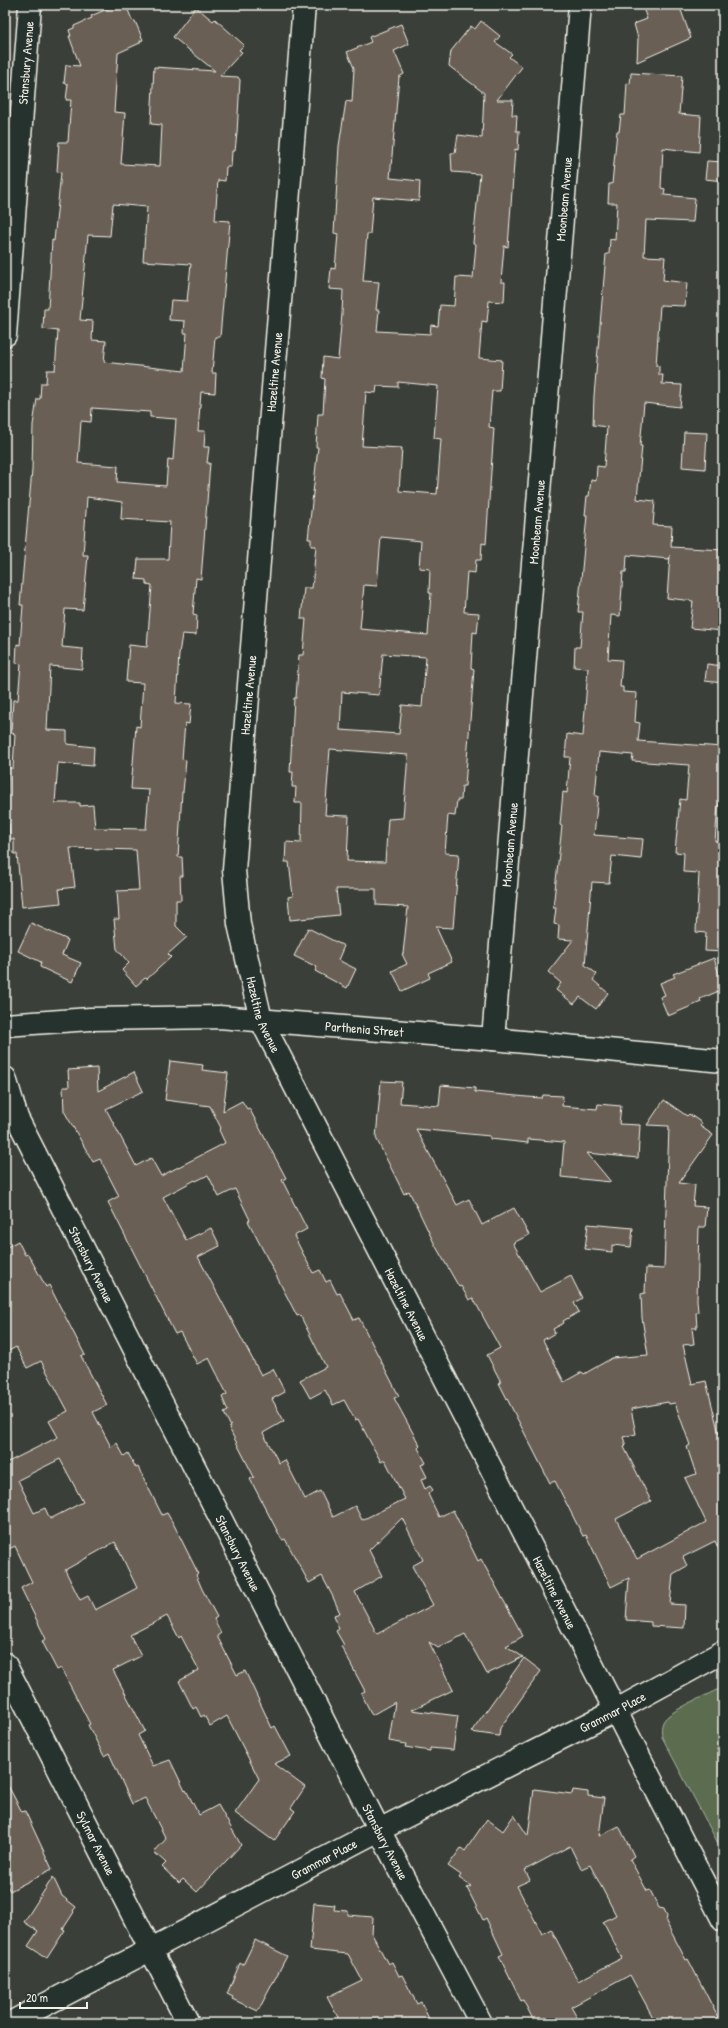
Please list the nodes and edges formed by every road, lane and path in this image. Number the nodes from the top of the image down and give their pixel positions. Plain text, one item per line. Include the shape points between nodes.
1 (30, 5) edge
2 (304, 5) edge
3 (580, 5) edge
4 (5, 335) edge
5 (261, 1020) junction
6 (5, 1025) edge
7 (493, 1039) junction
8 (723, 1061) edge
9 (5, 1078) edge
10 (723, 1652) edge
11 (5, 1664) edge
12 (614, 1711) junction
13 (379, 1830) junction
14 (723, 1920) edge
15 (150, 1950) junction
16 (10, 2023) edge
17 (188, 2023) edge
18 (481, 2023) edge

1 - 4 street, Stansbury Avenue
2 - 5 street, Hazeltine Avenue via 234,870 239,924
3 - 7 street, Moonbeam Avenue
5 - 6 street, Parthenia Street via 90,1019
5 - 7 street, Parthenia Street
5 - 12 street, Hazeltine Avenue
7 - 8 street, Parthenia Street
9 - 13 street, Stansbury Avenue via 17,1118
10 - 12 street, Grammar Place
11 - 15 street, Sylmar Avenue
12 - 13 street, Grammar Place
12 - 14 street, Hazeltine Avenue
13 - 15 street, Grammar Place
13 - 18 street, Stansbury Avenue
15 - 16 street, Grammar Place
15 - 17 street, Sylmar Avenue

